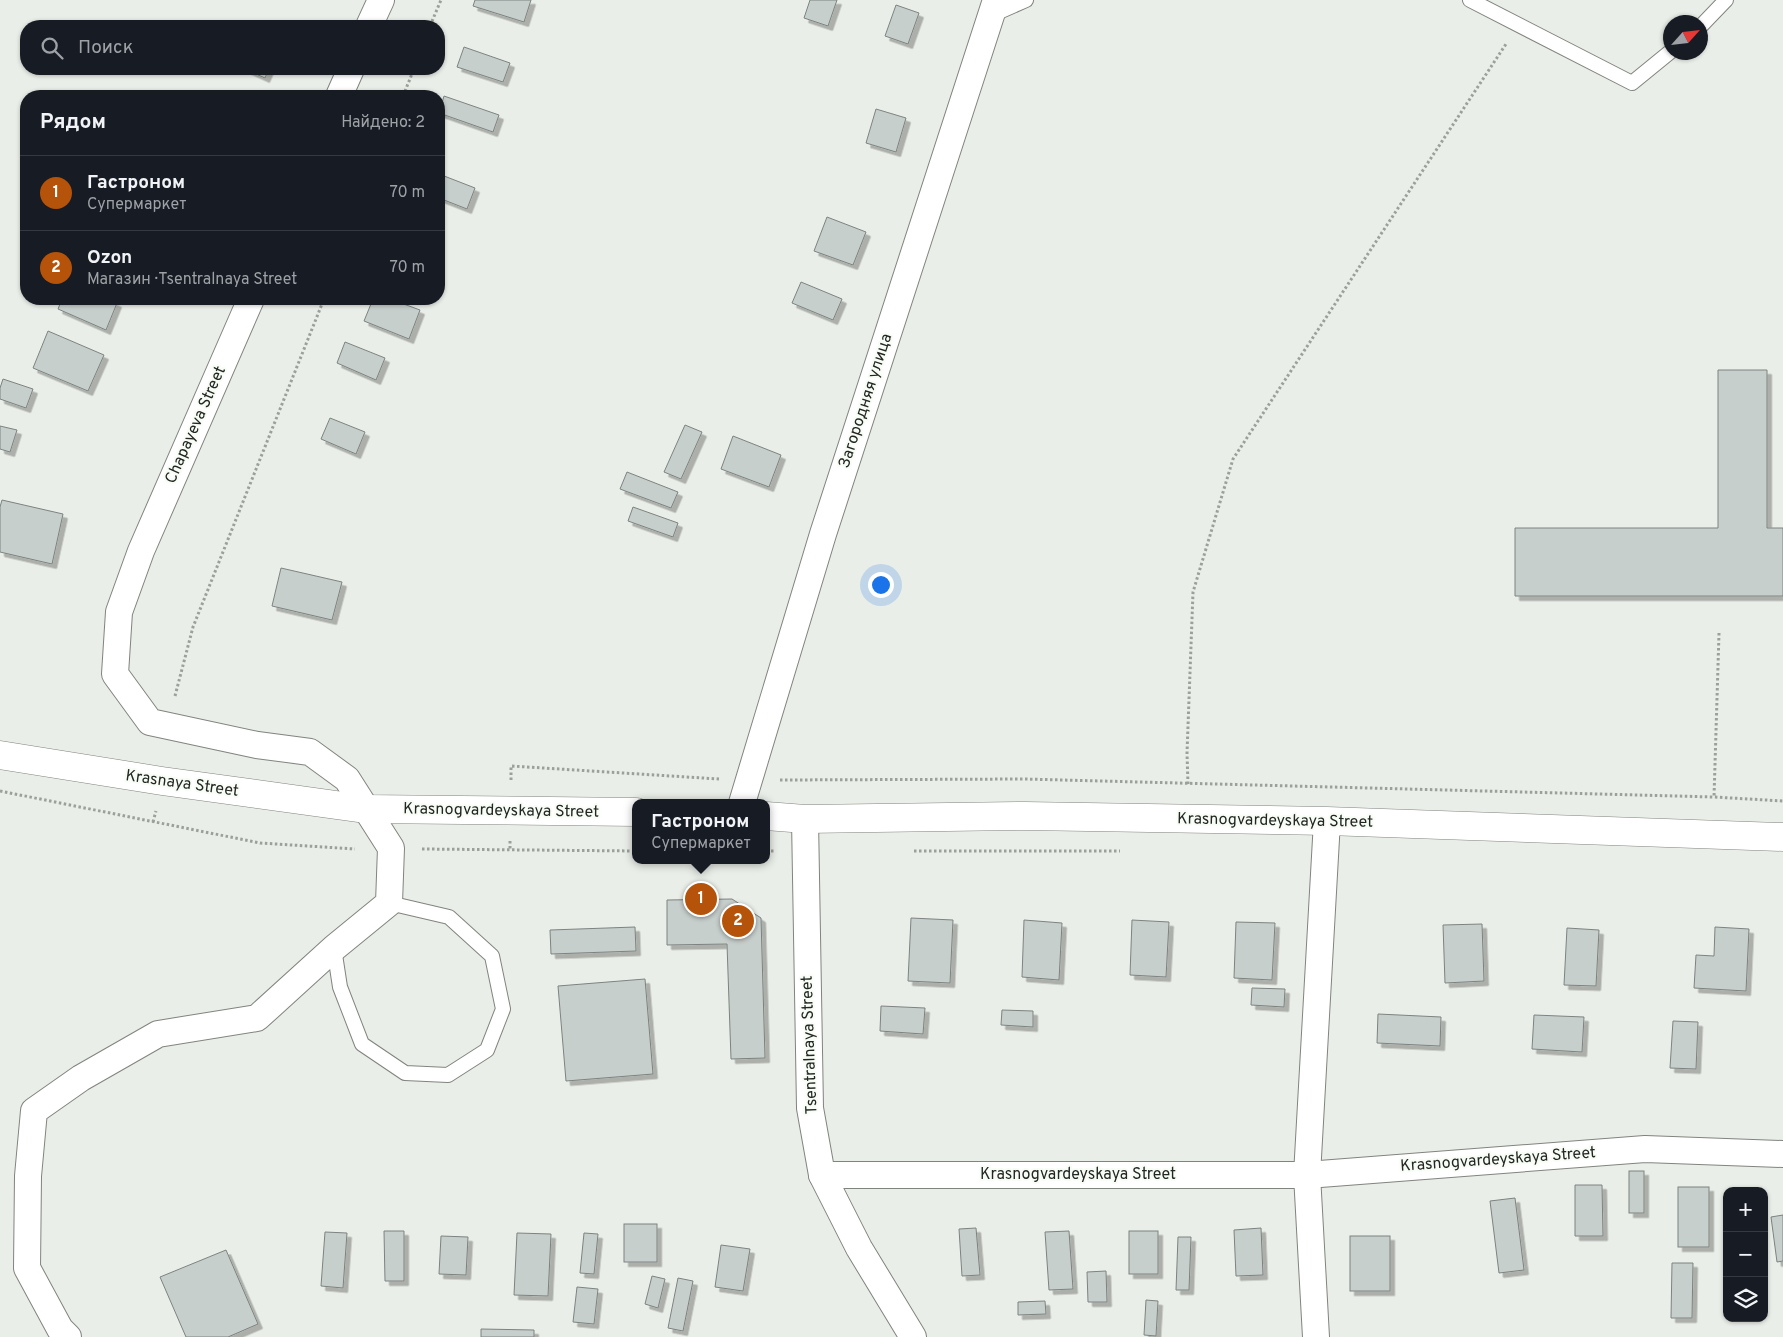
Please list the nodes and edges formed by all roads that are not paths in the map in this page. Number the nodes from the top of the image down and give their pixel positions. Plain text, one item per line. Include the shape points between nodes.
1 (381, 0) edge
2 (1026, 0) edge
3 (1470, 0) edge
4 (1726, 0) edge
5 (994, 7) edge
6 (1708, 19) edge
7 (373, 20) edge
8 (1663, 58) edge
9 (348, 75) edge
10 (342, 90) edge
11 (247, 305) edge
12 (0, 755) edge
13 (743, 799) edge
14 (365, 809) junction
15 (632, 812) edge
16 (770, 816) edge
17 (805, 819) junction
18 (1327, 821) junction
19 (1783, 837) edge
20 (389, 903) junction
21 (334, 948) junction
22 (1783, 1154) edge
23 (822, 1175) junction
24 (1307, 1175) junction
25 (68, 1337) edge
26 (913, 1337) edge
27 (1316, 1337) edge

1 - 7 street
2 - 5 lane
3 - 8 lane via 1632,83
4 - 6 lane
5 - 13 street, Загородняя улица via 826,524
9 - 10 street
11 - 14 street, Chapayeva Street via 141,551 119,612 115,674 150,722 257,745 310,752 347,779
12 - 14 street, Krasnaya Street
14 - 15 street, Krasnogvardeyskaya Street
14 - 20 street, Chapayeva Street via 391,848
16 - 17 street, Krasnogvardeyskaya Street
17 - 18 street, Krasnogvardeyskaya Street via 1025,816
17 - 23 street, Tsentralnaya Street via 810,1108
18 - 19 street, Krasnogvardeyskaya Street
18 - 24 street
20 - 21 street
20 - 21 lane via 449,917 492,956 503,1008 487,1050 448,1075 405,1073 362,1044 340,987
21 - 25 street via 257,1018 158,1034 81,1078 34,1111 28,1176 27,1268
22 - 24 street, Krasnogvardeyskaya Street via 1645,1149
23 - 24 street, Krasnogvardeyskaya Street
23 - 26 street, Tsentralnaya Street via 859,1248
24 - 27 street

